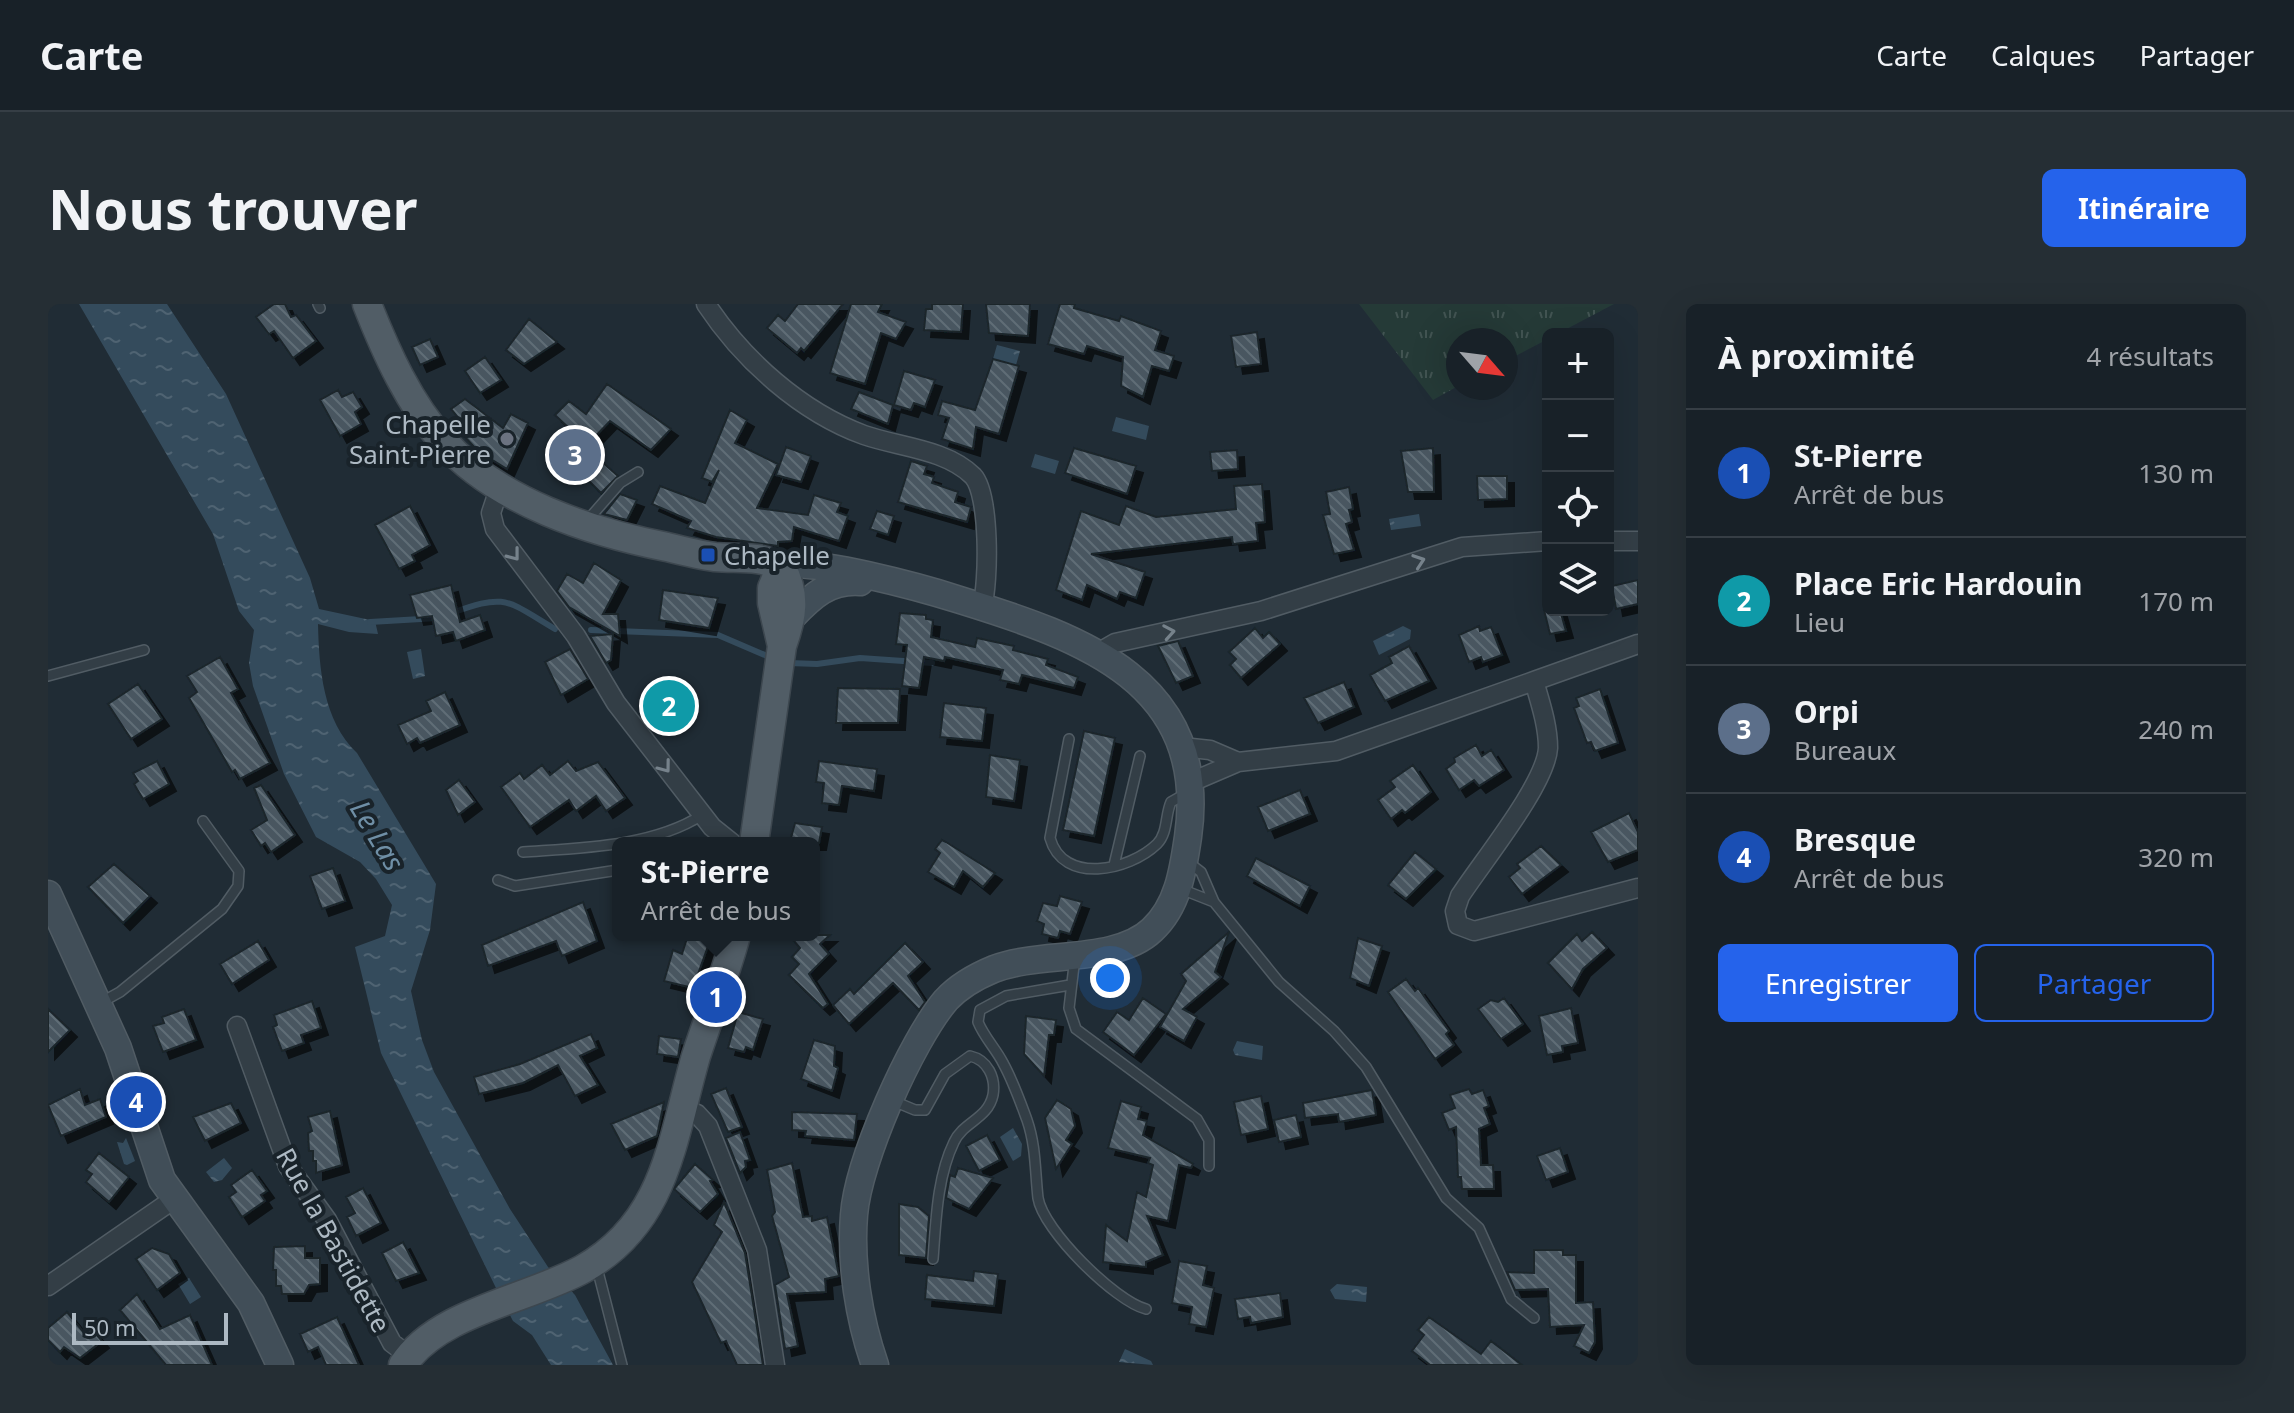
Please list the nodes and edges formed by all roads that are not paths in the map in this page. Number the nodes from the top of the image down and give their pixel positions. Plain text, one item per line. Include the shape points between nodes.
1 (367, 304) edge
2 (706, 304) edge
3 (638, 472) dead end
4 (500, 486) junction
5 (584, 524) junction
6 (1542, 541) edge
7 (1614, 541) edge
8 (1638, 541) edge
9 (721, 561) junction
10 (781, 573) junction
11 (842, 581) junction
12 (903, 586) junction
13 (982, 607) junction
14 (782, 610) junction
15 (1638, 644) edge
16 (144, 650) dead end
17 (1096, 654) junction
18 (48, 676) edge
19 (1534, 681) junction
20 (1069, 739) dead end
21 (1182, 747) junction
22 (1140, 756) dead end
23 (1238, 762) junction
24 (1190, 788) junction
25 (702, 815) junction
26 (203, 821) dead end
27 (639, 837) edge
28 (718, 837) edge
29 (755, 837) edge
30 (612, 841) edge
31 (523, 852) dead end
32 (1184, 861) junction
33 (1114, 865) junction
34 (612, 871) edge
35 (498, 880) dead end
36 (1638, 888) edge
37 (1177, 889) junction
38 (48, 894) edge
39 (1214, 902) junction
40 (734, 941) edge
41 (1075, 954) junction
42 (1070, 985) junction
43 (100, 1003) junction
44 (237, 1026) dead end
45 (891, 1100) junction
46 (683, 1108) junction
47 (1209, 1166) dead end
48 (174, 1199) junction
49 (933, 1259) dead end
50 (588, 1266) junction
51 (48, 1286) edge
52 (1146, 1309) dead end
53 (1534, 1318) dead end
54 (406, 1361) edge
55 (280, 1365) edge
56 (622, 1365) edge
57 (775, 1365) edge
58 (875, 1365) edge

1 - 4 main road via 396,371 434,431 470,467
2 - 13 street via 764,372 793,394 862,435 931,454 974,477 984,509
3 - 5 lane via 620,483
4 - 5 main road
4 -> 25 street via 491,513 495,529
5 - 9 main road
17 -> 6 street via 1115,643 1261,611 1462,547
7 - 8 street
9 - 10 main road via 764,560
9 - 14 main road
10 - 11 street
10 - 12 street via 792,563
10 - 14 main road
11 - 12 street
11 - 14 street
12 - 13 street
13 - 17 street
14 - 29 main road via 779,676
15 - 19 street
16 - 18 lane
17 - 21 street via 1129,673 1160,701
19 - 23 street via 1336,751
19 - 36 street via 1547,740 1545,762 1460,896 1458,925 1474,931
20 - 33 lane via 1052,816 1053,850 1081,868
21 - 23 street via 1210,750
21 - 24 street
22 - 33 lane
23 - 24 street
24 - 32 street
24 - 33 lane via 1171,802 1156,844
25 - 27 lane
25 - 28 street
26 - 43 lane via 236,865 240,878 235,894 209,921
30 - 31 lane
32 - 37 street
32 - 39 lane via 1201,872
34 - 35 lane via 515,886
37 - 39 lane
37 - 41 street via 1168,913 1148,934 1121,946
38 - 43 street
39 - 53 lane via 1279,982 1366,1067 1446,1198 1479,1228 1511,1299
40 - 46 main road
41 - 42 lane
41 - 45 street via 994,969 953,993
42 - 47 lane via 1069,1008 1076,1029 1197,1119 1209,1140
42 - 52 lane via 994,1000 980,1010 978,1022 1003,1062 1030,1129 1045,1214 1111,1290
43 - 48 street
44 - 54 street, Rue la Bastidette via 288,1166 327,1220
45 - 49 lane via 925,1110 945,1074 970,1056 986,1065 993,1081 988,1109 957,1136 949,1155
45 - 58 street via 864,1166 853,1221 858,1292
46 - 50 main road via 666,1171 649,1206 622,1239
46 - 57 street via 708,1126 755,1244
48 - 51 street
48 - 55 street via 251,1303
50 - 54 main road via 442,1330
50 - 56 lane

